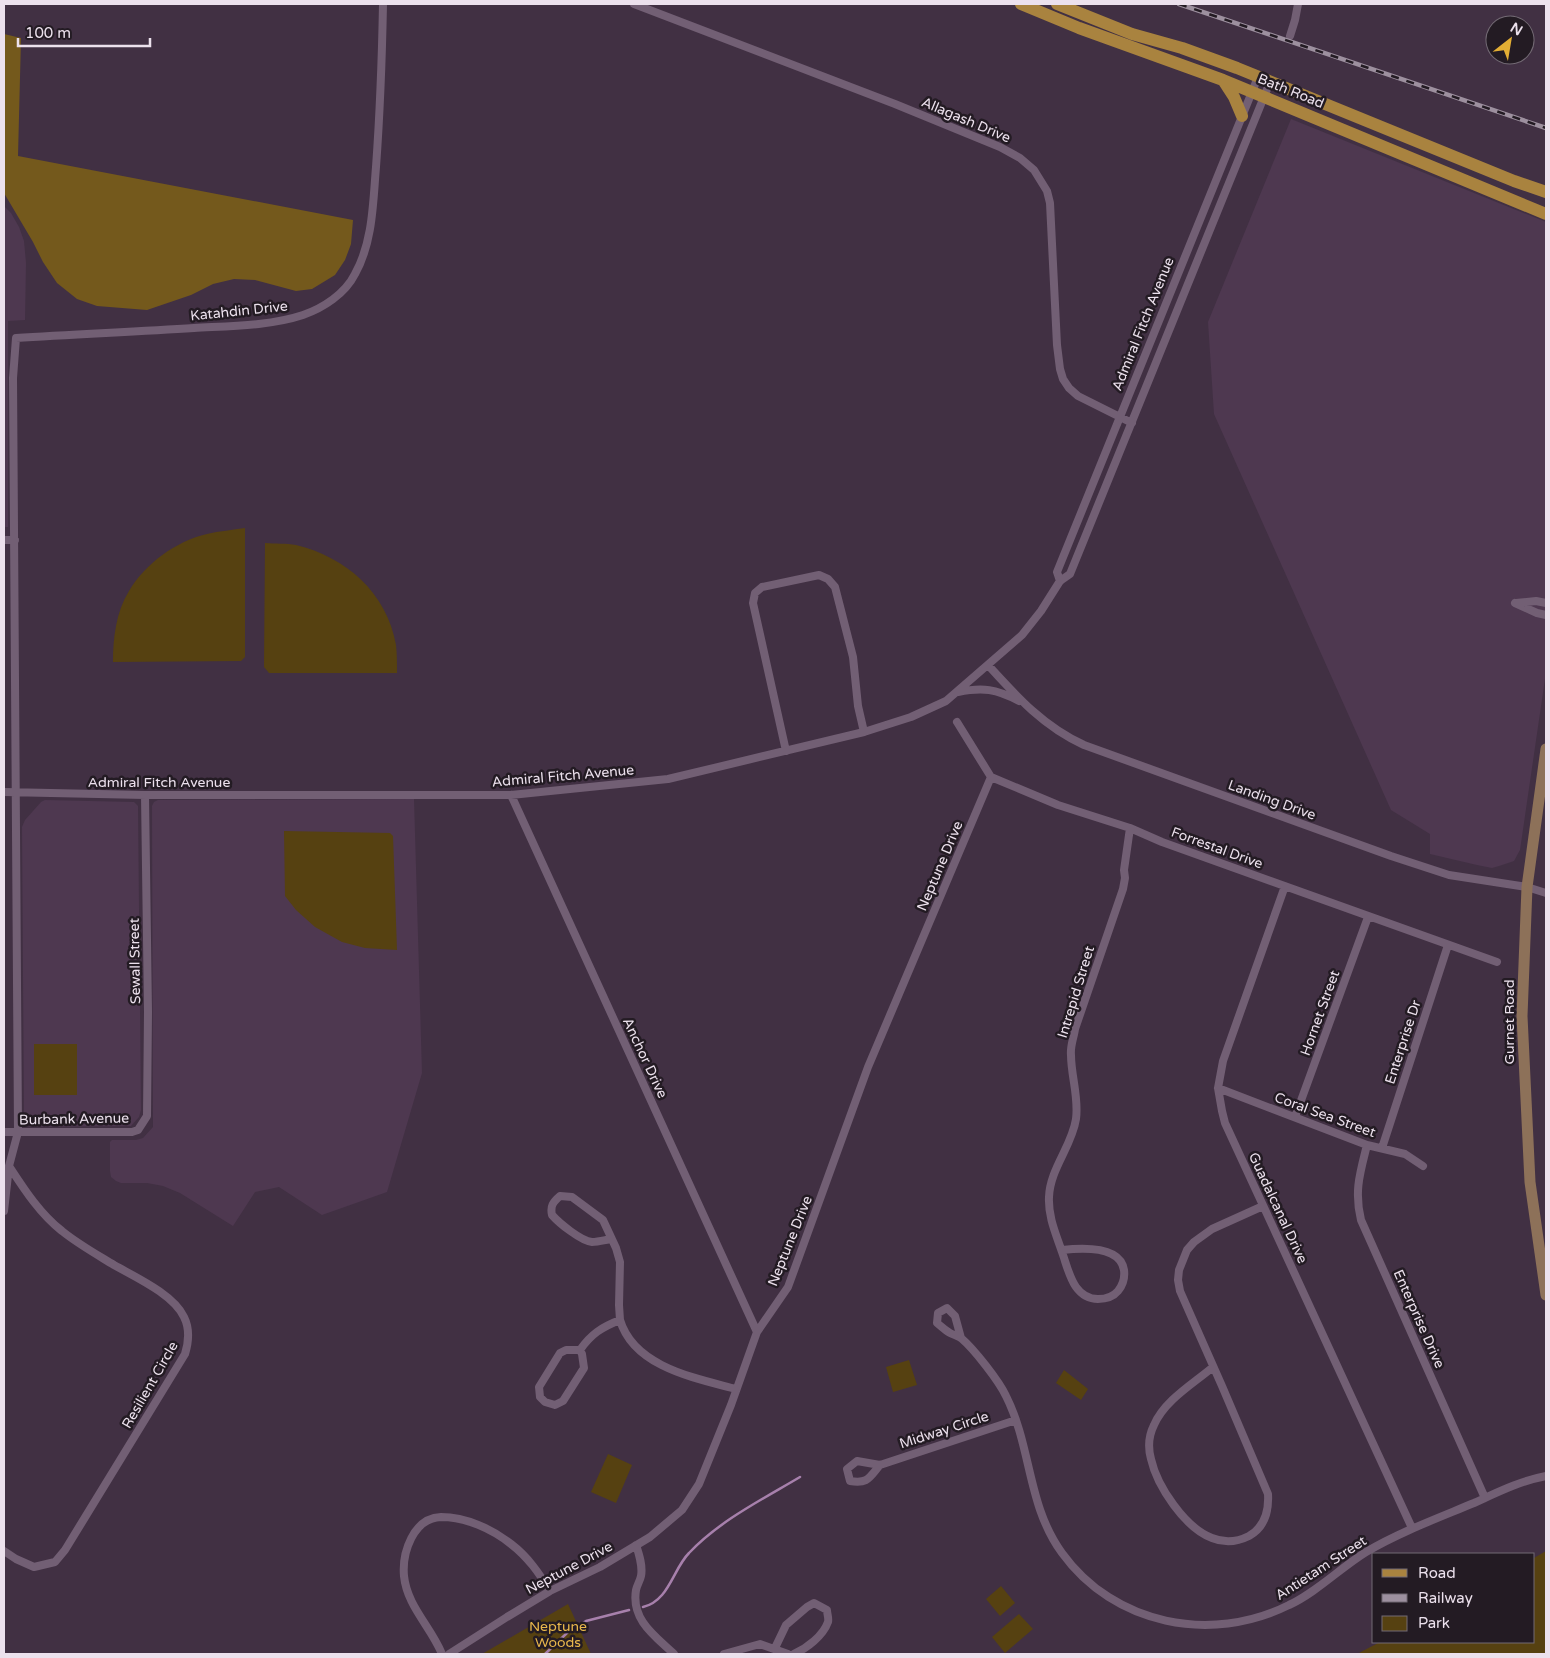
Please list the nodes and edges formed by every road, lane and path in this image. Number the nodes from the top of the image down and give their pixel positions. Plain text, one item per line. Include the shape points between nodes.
1 (383, 4) edge
2 (634, 4) edge
3 (1021, 4) edge
4 (1057, 4) edge
5 (1298, 4) edge
6 (1290, 36) dead end
7 (1258, 77) junction
8 (1222, 80) junction
9 (1270, 82) junction
10 (1258, 94) junction
11 (1242, 116) junction
12 (1546, 192) edge
13 (1546, 214) edge
14 (1120, 417) junction
15 (1132, 422) junction
16 (4, 540) edge
17 (15, 540) junction
18 (1060, 581) junction
19 (1546, 603) edge
20 (1546, 615) edge
21 (988, 665) junction
22 (956, 693) junction
23 (1023, 703) junction
24 (957, 722) dead end
25 (864, 732) junction
26 (1546, 749) edge
27 (786, 751) junction
28 (991, 777) junction
29 (4, 792) edge
30 (16, 792) junction
31 (145, 795) junction
32 (511, 795) junction
33 (1130, 828) junction
34 (1285, 886) junction
35 (1528, 887) junction
36 (1546, 893) edge
37 (1368, 917) junction
38 (1448, 945) junction
39 (1497, 962) dead end
40 (1218, 1088) junction
41 (1295, 1117) junction
42 (142, 1125) joint
43 (4, 1132) edge
44 (18, 1132) junction
45 (1367, 1145) junction
46 (1382, 1148) junction
47 (9, 1166) junction
48 (1423, 1166) dead end
49 (1263, 1206) junction
50 (4, 1211) edge
51 (611, 1238) junction
52 (1062, 1250) junction
53 (1546, 1295) edge
54 (620, 1320) junction
55 (757, 1332) junction
56 (961, 1338) dead end
57 (580, 1350) junction
58 (1213, 1367) junction
59 (736, 1390) junction
60 (1016, 1420) junction
61 (880, 1465) dead end
62 (1546, 1476) edge
63 (1485, 1498) junction
64 (1412, 1528) junction
65 (636, 1545) junction
66 (4, 1551) edge
67 (550, 1591) junction
68 (775, 1648) junction
69 (442, 1654) edge
70 (449, 1654) edge
71 (674, 1654) edge
72 (724, 1654) edge
73 (788, 1654) edge
74 (794, 1654) edge

1 - 17 street, Katahdin Drive via 372,213 365,249 355,275 343,291 325,305 305,315 270,322 16,338
2 - 14 street, Allagash Drive via 913,111 1020,158 1042,180 1050,202 1057,345 1063,379 1078,396
3 - 8 main road, Bath Road
4 - 7 main road, Bath Road via 1132,34 1182,48
5 - 6 street
7 - 9 main road, Bath Road
7 - 10 street, Admiral Fitch Avenue
8 - 10 main road, Bath Road
8 - 11 main road via 1234,96
9 - 10 street, Admiral Fitch Avenue
9 - 12 main road, Bath Road
10 - 11 street, Admiral Fitch Avenue
10 - 13 main road, Bath Road
10 - 15 street, Admiral Fitch Avenue
11 - 14 street, Admiral Fitch Avenue
14 - 15 street, Allagash Drive
14 - 18 street, Admiral Fitch Avenue via 1057,572
15 - 18 street, Admiral Fitch Avenue via 1070,574
16 - 17 street
17 - 30 street
18 - 21 street, Admiral Fitch Avenue via 1022,635
19 - 20 street via 1515,603
21 - 22 street, Admiral Fitch Avenue
21 - 23 street, Landing Drive
22 - 23 street, Landing Drive via 986,689 1001,692
22 - 25 street, Admiral Fitch Avenue via 911,717
23 - 35 street, Landing Drive via 1066,737 1106,754 1449,875
24 - 28 street
25 - 27 street, Admiral Fitch Avenue
25 - 27 street via 853,658 835,587 819,575 762,587 755,593 753,603
26 - 35 main road, Gurnet Road
27 - 32 street, Admiral Fitch Avenue via 668,779
28 - 33 street, Forrestal Drive via 1058,805
28 - 55 street, Neptune Drive via 868,1068 788,1287
29 - 30 street, Admiral Fitch Avenue
30 - 31 street, Admiral Fitch Avenue
30 - 44 street
31 - 32 street, Admiral Fitch Avenue
31 - 42 street, Sewall Street via 148,1015 147,1116
32 - 55 street, Anchor Drive
33 - 34 street, Forrestal Drive
33 - 52 street, Intrepid Street via 1123,889 1070,1052 1076,1118 1049,1197 1049,1212
34 - 37 street, Forrestal Drive
34 - 40 street, Guadalcanal Drive via 1223,1061
35 - 36 street, Landing Drive
35 - 53 main road, Gurnet Road via 1522,1016 1524,1069 1530,1182
37 - 38 street, Forrestal Drive
37 - 41 street, Hornet Street
38 - 39 street, Forrestal Drive
38 - 46 street, Enterprise Dr
40 - 41 street, Coral Sea Street
40 - 49 street, Guadalcanal Drive via 1225,1123
41 - 45 street, Coral Sea Street
42 - 44 street, Burbank Avenue via 132,1132
43 - 44 street, Burbank Avenue
44 - 47 street
45 - 46 street, Coral Sea Street
45 - 63 street, Enterprise Drive via 1357,1188 1361,1220
46 - 48 street, Coral Sea Street via 1405,1154
47 - 50 street
47 - 66 street, Resilient Circle via 32,1201 60,1230 175,1304 189,1333 185,1354 55,1562 34,1567
49 - 58 street via 1202,1235 1187,1250 1179,1270 1180,1291
49 - 64 street, Guadalcanal Drive
51 - 51 street via 603,1220 572,1197 560,1196 553,1201 552,1215 564,1227 587,1241
51 - 54 street via 620,1262
52 - 52 street, Intrepid Street via 1071,1279 1084,1295 1105,1299 1122,1286 1125,1275 1117,1256 1082,1248
54 - 57 street via 602,1327 588,1338
54 - 59 street via 631,1342 645,1355 694,1377
55 - 59 street, Neptune Drive
56 - 60 street, Antietam Street via 1001,1386
57 - 57 street via 560,1353 539,1387 540,1397 545,1402 555,1405 563,1401 584,1368
58 - 58 street via 1268,1494 1266,1516 1261,1526 1234,1541 1212,1539 1195,1529 1174,1505 1157,1478 1150,1458 1150,1437 1158,1418 1171,1402
59 - 65 street, Neptune Drive via 699,1484 682,1510
60 - 61 street, Midway Circle
60 - 64 street, Antietam Street via 1034,1497 1062,1553 1083,1577 1109,1596 1167,1622 1199,1626 1262,1617 1291,1605 1355,1559
62 - 63 street, Antietam Street via 1521,1481
63 - 64 street, Antietam Street
65 - 67 street, Neptune Drive
65 - 71 street via 641,1575 635,1605 640,1620
67 - 69 street via 531,1561 493,1531 467,1521 439,1517 424,1524 413,1534 409,1544 404,1576 418,1615
67 - 70 street, Neptune Drive
68 - 72 street via 760,1644
68 - 73 street
68 - 74 street via 786,1625 807,1607 814,1603 827,1610 829,1620 822,1632 807,1648

